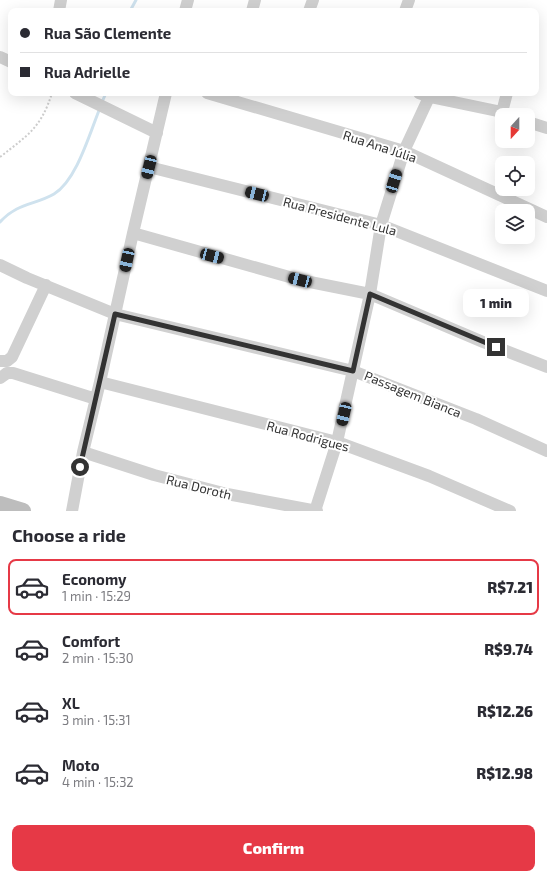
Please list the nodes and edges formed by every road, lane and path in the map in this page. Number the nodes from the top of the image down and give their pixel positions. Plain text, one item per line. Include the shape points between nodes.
1 (51, 96) edge
2 (81, 96) edge
3 (165, 96) edge
4 (217, 96) edge
5 (426, 96) edge
6 (435, 96) edge
7 (507, 96) edge
8 (506, 108) edge
9 (495, 111) edge
10 (535, 124) edge
11 (547, 128) edge
12 (157, 133) junction
13 (404, 152) junction
14 (0, 157) edge
15 (149, 167) junction
16 (547, 217) edge
17 (381, 225) junction
18 (133, 233) junction
19 (0, 265) edge
20 (46, 285) junction
21 (547, 291) edge
22 (370, 294) junction
23 (115, 314) junction
24 (0, 360) edge
25 (547, 367) edge
26 (353, 371) junction
27 (0, 378) edge
28 (100, 382) junction
29 (96, 399) junction
30 (337, 442) junction
31 (547, 451) edge
32 (83, 452) junction
33 (0, 504) edge
34 (23, 511) edge
35 (72, 511) edge
36 (316, 511) edge
37 (510, 511) edge

1 - 14 path via 40,122 29,135
2 - 12 street
3 - 12 street
4 - 13 street, Rua Ana Júlia
5 - 13 street
6 - 9 street
7 - 8 street
10 - 11 street
12 - 15 street
13 - 16 street, Rua Ana Júlia
13 - 17 street
15 - 17 street, Rua Presidente Lula
15 - 18 street
17 - 21 street, Rua Presidente Lula
17 - 22 street
18 - 22 street via 300,280
18 - 23 street
19 - 20 street, Passagem Bianca
20 - 23 street, Passagem Bianca
20 - 24 street via 12,357 7,361
22 - 25 street
22 - 26 street
23 - 26 street, Passagem Bianca
23 - 28 street
26 - 30 street
26 - 31 street, Passagem Bianca
27 - 29 street via 7,373 13,373
28 - 29 street
28 - 30 street, Rua Rodrigues
29 - 32 street
30 - 36 street
30 - 37 street, Rua Rodrigues via 429,476
32 - 35 street
32 - 36 street, Rua Doroth via 154,475 227,494
33 - 34 main road

